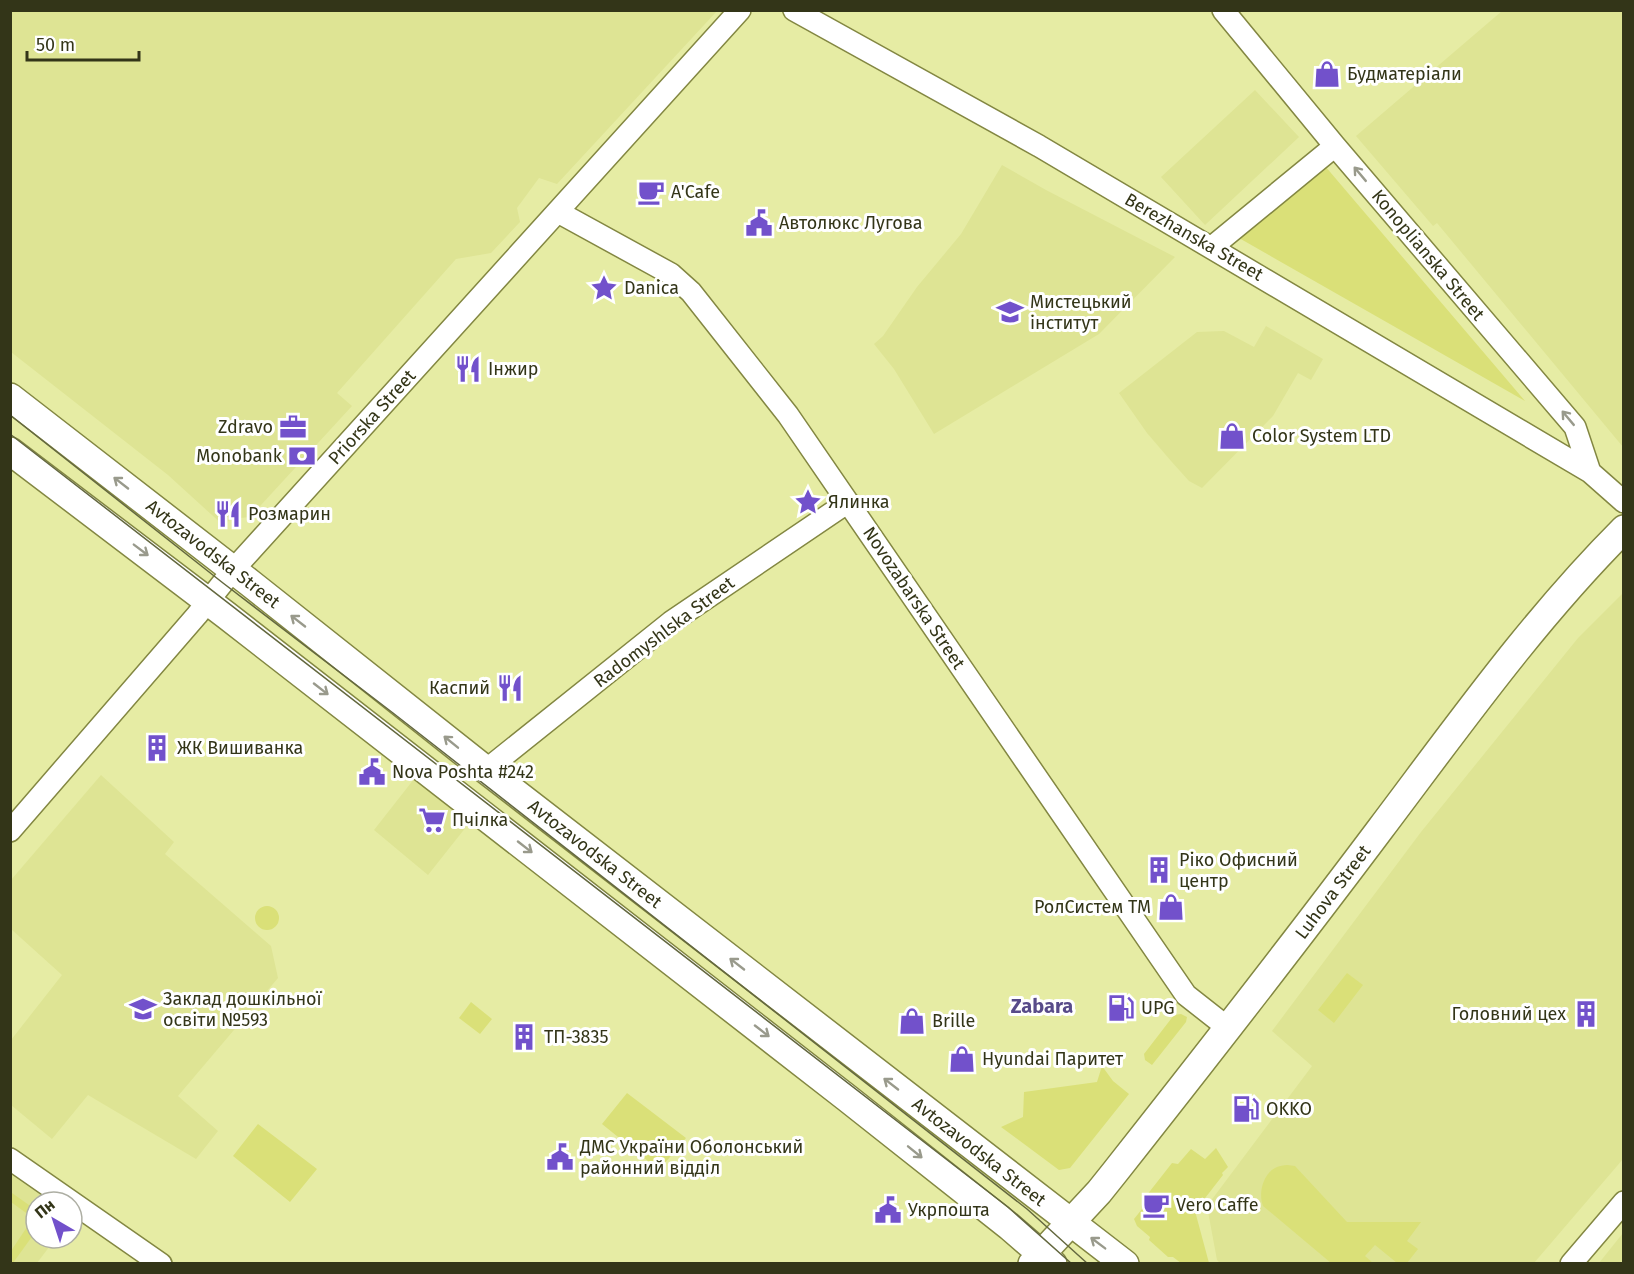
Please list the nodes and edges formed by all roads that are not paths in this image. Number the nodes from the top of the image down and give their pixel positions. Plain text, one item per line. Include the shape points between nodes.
1 (740, 10) edge
2 (794, 10) edge
3 (1223, 10) edge
4 (1335, 146) junction
5 (558, 212) junction
6 (1212, 247) junction
7 (10, 397) edge
8 (10, 450) edge
9 (1590, 472) junction
10 (848, 502) junction
11 (1623, 502) edge
12 (1623, 529) edge
13 (233, 570) junction
14 (209, 602) junction
15 (486, 770) junction
16 (10, 831) edge
17 (1228, 1028) junction
18 (10, 1159) edge
19 (1623, 1202) edge
20 (1071, 1222) junction
21 (1042, 1260) edge
22 (161, 1263) edge
23 (1125, 1263) edge
24 (1570, 1263) edge

1 - 5 street, Priorska Street
2 - 6 street, Berezhanska Street
3 - 4 street, Konoplianska Street
4 - 6 street
9 -> 4 street, Konoplianska Street via 1575,427
5 - 10 street, Novozabarska Street via 672,274 691,292 788,415
5 - 13 street, Priorska Street
6 - 9 street, Berezhanska Street
13 -> 7 main road, Avtozavodska Street
8 -> 14 main road, Avtozavodska Street
9 - 11 street, Konoplianska Street
10 - 15 street, Radomyshlska Street via 671,622
10 - 17 street, Novozabarska Street via 1186,995
12 - 17 main road, Luhova Street via 1514,653
13 - 14 street, Priorska Street
15 -> 13 main road, Avtozavodska Street
14 - 16 street, Priorska Street
14 -> 21 main road, Avtozavodska Street via 848,1098
20 -> 15 main road, Avtozavodska Street
17 - 20 main road, Luhova Street
18 - 22 street
19 - 24 street
20 - 21 main road, Luhova Street
23 -> 20 main road, Avtozavodska Street

